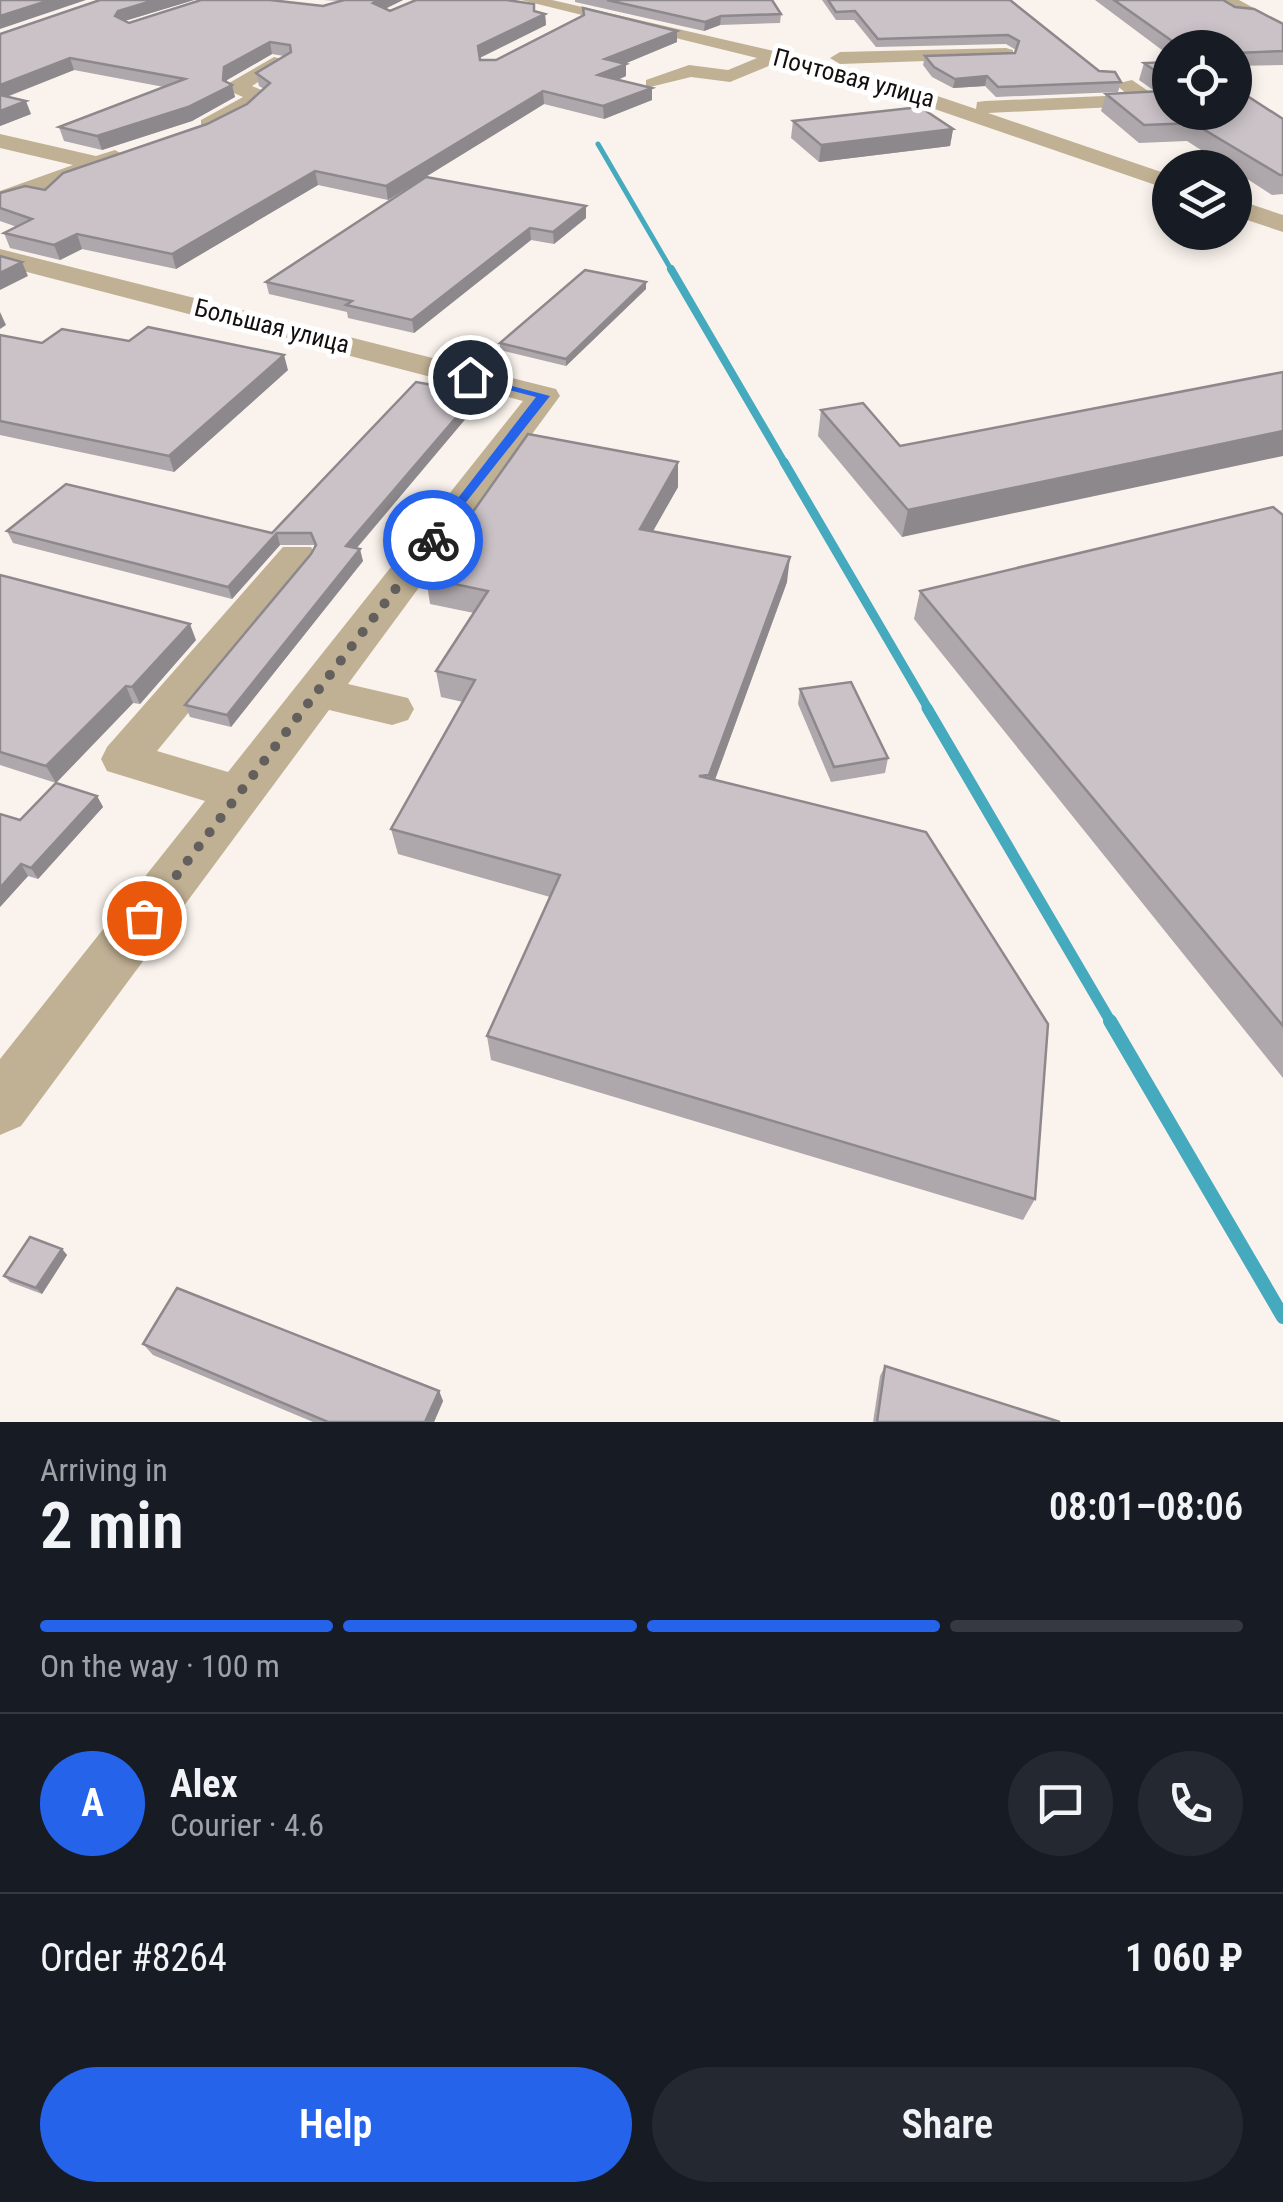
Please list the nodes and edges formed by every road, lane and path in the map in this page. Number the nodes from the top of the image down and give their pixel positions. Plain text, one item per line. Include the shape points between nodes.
1 (530, 0) edge
2 (1226, 0) edge
3 (506, 8) edge
4 (568, 27) edge
5 (1283, 31) edge
6 (711, 41) junction
7 (1006, 54) edge
8 (778, 56) junction
9 (281, 61) edge
10 (814, 64) junction
11 (629, 74) edge
12 (653, 84) edge
13 (1125, 84) edge
14 (964, 109) junction
15 (187, 136) edge
16 (0, 141) edge
17 (132, 152) edge
18 (96, 163) junction
19 (1152, 177) edge
20 (0, 200) edge
21 (1252, 213) edge
22 (1283, 224) edge
23 (0, 257) edge
24 (297, 556) dead end
25 (317, 692) junction
26 (392, 709) dead end
27 (239, 794) junction
28 (0, 1106) edge

1 - 6 street, Почтовая улица
2 - 5 street
3 - 4 street via 574,23
6 - 8 street, Почтовая улица
6 - 11 street
7 - 10 street
8 - 10 street, Почтовая улица
8 - 12 street via 730,76 690,70
9 - 15 street via 236,87 259,96 249,104
10 - 14 street, Почтовая улица
13 - 14 street via 1150,101
14 - 19 street, Почтовая улица
16 - 18 street
17 - 18 street
18 - 20 street
21 - 22 street
23 - 25 street, Большая улица via 544,396
24 - 27 street via 124,759
25 - 26 street
25 - 27 street
27 - 28 street

